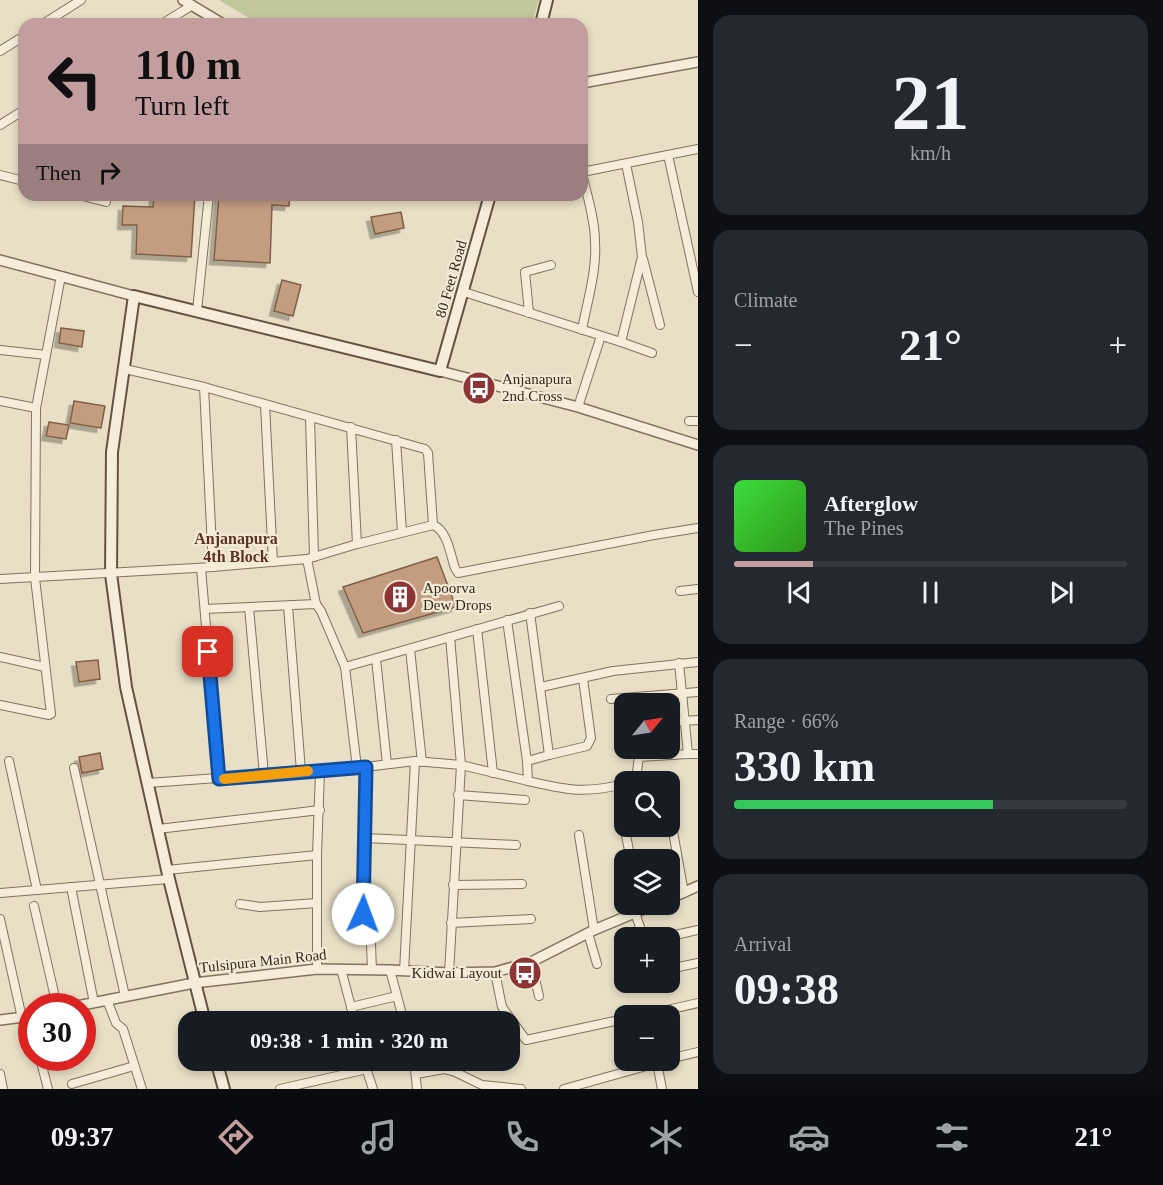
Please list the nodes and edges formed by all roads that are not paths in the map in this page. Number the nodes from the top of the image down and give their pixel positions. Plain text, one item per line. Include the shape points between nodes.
1 (81, 0) edge
2 (183, 0) edge
3 (548, 0) edge
4 (191, 6) junction
5 (52, 18) edge
6 (172, 18) edge
7 (212, 18) edge
8 (543, 18) edge
9 (18, 40) edge
10 (0, 51) edge
11 (698, 62) edge
12 (588, 82) edge
13 (18, 114) edge
14 (0, 125) edge
15 (698, 149) edge
16 (668, 155) junction
17 (626, 164) junction
18 (588, 172) edge
19 (0, 175) edge
20 (18, 180) edge
21 (588, 199) edge
22 (102, 201) edge
23 (208, 201) edge
24 (488, 201) edge
25 (106, 202) dead end
26 (642, 257) junction
27 (0, 260) edge
28 (551, 265) dead end
29 (61, 276) junction
30 (464, 292) junction
31 (698, 292) edge
32 (134, 296) junction
33 (197, 311) junction
34 (530, 313) junction
35 (660, 325) dead end
36 (582, 330) junction
37 (601, 336) junction
38 (621, 342) junction
39 (0, 350) edge
40 (652, 353) dead end
41 (46, 355) junction
42 (125, 369) junction
43 (440, 371) junction
44 (204, 387) junction
45 (0, 401) edge
46 (265, 405) junction
47 (578, 407) junction
48 (36, 408) junction
49 (310, 417) junction
50 (689, 421) dead end
51 (698, 421) edge
52 (351, 427) junction
53 (396, 440) junction
54 (698, 445) edge
55 (433, 525) junction
56 (698, 528) edge
57 (402, 532) junction
58 (357, 544) junction
59 (311, 558) junction
60 (273, 562) junction
61 (213, 567) junction
62 (201, 568) junction
63 (111, 574) junction
64 (35, 578) junction
65 (0, 579) edge
66 (698, 589) edge
67 (680, 591) dead end
68 (316, 604) junction
69 (288, 606) junction
70 (559, 606) dead end
71 (249, 607) junction
72 (205, 609) junction
73 (530, 613) junction
74 (507, 620) junction
75 (477, 629) junction
76 (450, 637) junction
77 (410, 650) junction
78 (0, 657) edge
79 (376, 659) junction
80 (698, 662) edge
81 (679, 663) junction
82 (45, 667) junction
83 (345, 667) junction
84 (583, 679) junction
85 (541, 687) junction
86 (698, 692) edge
87 (681, 693) junction
88 (611, 699) dead end
89 (0, 705) edge
90 (698, 720) edge
91 (680, 721) edge
92 (684, 721) junction
93 (688, 754) junction
94 (698, 754) edge
95 (549, 755) junction
96 (9, 761) dead end
97 (527, 761) junction
98 (418, 762) junction
99 (387, 764) junction
100 (460, 765) junction
101 (366, 767) junction
102 (74, 768) dead end
103 (357, 768) junction
104 (302, 771) junction
105 (320, 771) junction
106 (637, 771) edge
107 (493, 773) junction
108 (264, 775) junction
109 (219, 779) junction
110 (528, 781) junction
111 (148, 783) junction
112 (614, 786) edge
113 (458, 795) junction
114 (525, 801) dead end
115 (320, 810) junction
116 (158, 829) junction
117 (579, 835) dead end
118 (674, 837) edge
119 (364, 838) junction
120 (410, 839) junction
121 (455, 842) junction
122 (516, 845) dead end
123 (317, 855) junction
124 (168, 875) junction
125 (522, 884) dead end
126 (99, 885) junction
127 (453, 885) junction
128 (698, 886) edge
129 (71, 887) junction
130 (37, 890) junction
131 (0, 893) edge
132 (684, 893) junction
133 (680, 895) edge
134 (317, 903) junction
135 (240, 904) dead end
136 (34, 906) dead end
137 (626, 915) edge
138 (0, 919) edge
139 (531, 919) dead end
140 (451, 923) junction
141 (698, 930) edge
142 (591, 932) junction
143 (680, 934) edge
144 (531, 962) junction
145 (698, 963) edge
146 (597, 964) dead end
147 (680, 967) edge
148 (317, 969) junction
149 (341, 969) junction
150 (372, 970) junction
151 (390, 970) junction
152 (404, 971) junction
153 (495, 972) junction
154 (449, 973) junction
155 (194, 983) junction
156 (21, 993) edge
157 (54, 993) edge
158 (92, 993) edge
159 (125, 996) junction
160 (397, 996) junction
161 (539, 996) dead end
162 (107, 1000) junction
163 (96, 1003) edge
164 (698, 1003) edge
165 (351, 1007) junction
166 (680, 1007) edge
167 (202, 1011) edge
168 (352, 1011) edge
169 (401, 1011) edge
170 (18, 1019) edge
171 (0, 1020) edge
172 (614, 1021) edge
173 (698, 1052) edge
174 (680, 1056) edge
175 (134, 1066) junction
176 (43, 1071) edge
177 (219, 1071) edge
178 (342, 1071) edge
179 (368, 1071) edge
180 (416, 1071) edge
181 (628, 1071) edge
182 (657, 1071) edge
183 (0, 1074) edge
184 (416, 1074) junction
185 (72, 1084) dead end
186 (3, 1089) edge
187 (48, 1089) edge
188 (142, 1089) edge
189 (224, 1089) edge
190 (280, 1089) edge
191 (373, 1089) edge
192 (417, 1089) edge
193 (521, 1089) edge
194 (564, 1089) edge
195 (662, 1089) edge

1 - 5 street
2 - 4 street
3 - 8 main road
4 - 6 street
4 - 7 street
9 - 10 street
11 - 12 street
13 - 14 street
15 - 16 street
16 - 17 street
16 - 31 street
17 - 18 street
17 - 26 street
19 - 20 street
21 - 36 street via 596,245
22 - 25 street
23 - 33 street
24 - 30 main road, 80 Feet Road
26 - 35 street
26 - 38 street
27 - 29 street
28 - 34 street via 525,272
29 - 32 street
29 - 41 street
30 - 34 street
30 - 43 main road, 80 Feet Road
32 - 33 main road
32 - 42 main road
33 - 43 main road
34 - 36 street
36 - 37 street
37 - 38 street
37 - 47 street
38 - 40 street
39 - 41 street
41 - 48 street
42 - 44 street
42 - 63 main road via 112,452
43 - 47 street
44 - 46 street
44 - 61 street
45 - 48 street
46 - 49 street
46 - 60 street
47 - 54 street
48 - 64 street
49 - 52 street
49 - 59 street
50 - 51 street
52 - 53 street
52 - 58 street
53 - 55 street via 428,453
53 - 57 street
55 - 56 street via 443,533 458,573
55 - 57 street
57 - 58 street
58 - 59 street
59 - 60 street
59 - 68 street
60 - 61 street
61 - 62 street
62 - 63 street
62 - 72 street
63 - 64 street
63 - 111 main road via 126,687
64 - 65 street
64 - 82 street
66 - 67 street
68 - 69 street
68 - 83 street
69 - 71 street
69 - 104 street
70 - 73 street
71 - 72 street
71 - 108 street
72 - 109 street
73 - 74 street
73 - 85 street
74 - 75 street
74 - 97 street
75 - 76 street
75 - 107 street
76 - 77 street
76 - 100 street
77 - 79 street
77 - 98 street
78 - 82 street
79 - 83 street
79 - 99 street
80 - 81 street
81 - 84 street
81 - 87 street
82 - 89 street via 50,715
83 - 103 street
84 - 85 street
84 - 95 street via 590,743
85 - 95 street
86 - 87 street
87 - 88 street
87 - 92 street
90 - 92 street
91 - 92 street
92 - 93 street
93 - 94 street
93 - 106 street via 639,757
95 - 97 street
96 - 130 street
97 - 110 street
98 - 99 street
98 - 100 street
98 - 120 street
99 - 101 street
100 - 107 street
100 - 113 street
101 - 103 street
101 - 119 street
102 - 126 street
103 - 105 street
104 - 105 street
104 - 108 street
105 - 115 street
107 - 110 street
108 - 109 street
109 - 111 street
110 - 112 street via 570,791
111 - 116 main road
113 - 114 street
113 - 121 street
115 - 116 street
115 - 123 street
116 - 124 main road
117 - 142 street
118 - 132 street
119 - 120 street
119 - 150 street via 363,914
120 - 121 street
120 - 152 street
121 - 122 street
121 - 127 street
123 - 124 street
123 - 134 street
124 - 126 street
124 - 155 main road
125 - 127 street
126 - 129 street
126 - 159 street
127 - 140 street
128 - 132 street
129 - 130 street
129 - 158 street
130 - 131 street
132 - 133 street
134 - 135 street via 260,907
134 - 148 street
136 - 157 street
137 - 142 street, Tulsipura Main Road
138 - 156 street
139 - 140 street
140 - 154 street
141 - 143 street
142 - 144 street, Tulsipura Main Road
142 - 146 street
144 - 153 street, Tulsipura Main Road
144 - 161 street
145 - 147 street
148 - 149 street, Tulsipura Main Road
148 - 155 street, Tulsipura Main Road
149 - 150 street, Tulsipura Main Road
149 - 165 street
150 - 151 street, Tulsipura Main Road
151 - 152 street, Tulsipura Main Road
151 - 160 street
152 - 154 street, Tulsipura Main Road
153 - 154 street, Tulsipura Main Road
153 - 172 street via 502,1007 526,1040
155 - 159 street, Tulsipura Main Road
155 - 167 main road
159 - 162 street, Tulsipura Main Road
160 - 165 street
160 - 169 street
162 - 163 street, Tulsipura Main Road
162 - 175 street via 116,1023 123,1029
164 - 166 street
165 - 168 street
170 - 171 street
173 - 174 street
175 - 185 street
175 - 188 street
176 - 187 street
177 - 189 main road
178 - 190 street
179 - 191 street
180 - 184 street
181 - 194 street
182 - 195 street
183 - 186 street
184 - 192 street
184 - 193 street via 444,1069 482,1085

